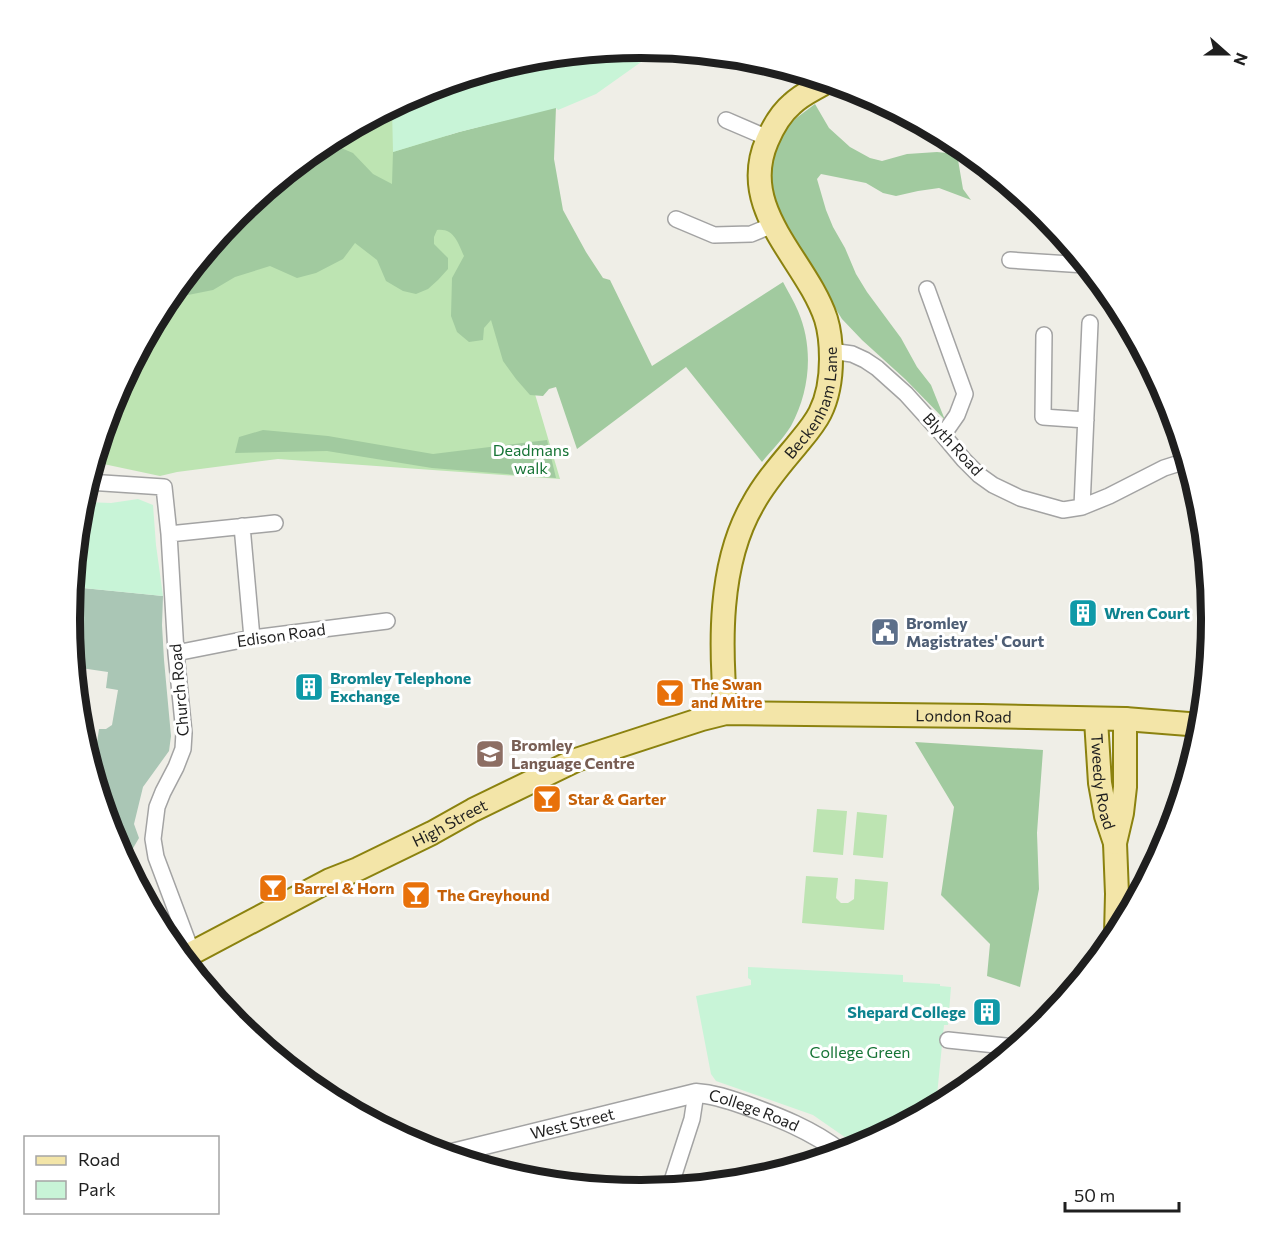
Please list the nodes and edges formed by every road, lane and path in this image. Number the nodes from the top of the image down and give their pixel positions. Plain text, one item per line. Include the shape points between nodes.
1 (817, 87) edge
2 (726, 120) dead end
3 (768, 138) junction
4 (676, 219) dead end
5 (773, 225) junction
6 (1010, 260) dead end
7 (1074, 264) edge
8 (927, 289) dead end
9 (1090, 323) dead end
10 (1044, 335) dead end
11 (831, 351) junction
12 (1086, 420) junction
13 (943, 435) junction
14 (1179, 463) edge
15 (97, 483) edge
16 (1082, 507) junction
17 (275, 523) dead end
18 (242, 526) junction
19 (169, 534) junction
20 (387, 621) dead end
21 (252, 638) junction
22 (176, 653) junction
23 (726, 713) junction
24 (1125, 719) junction
25 (1096, 720) junction
26 (1191, 724) edge
27 (1115, 843) junction
28 (1116, 914) edge
29 (184, 944) edge
30 (192, 954) edge
31 (948, 1040) dead end
32 (1003, 1046) edge
33 (696, 1093) junction
34 (832, 1146) edge
35 (462, 1151) edge
36 (673, 1178) edge

1 - 3 main road, Beckenham Lane via 792,104
2 - 3 street
3 - 5 main road, Beckenham Lane via 760,158 759,176
4 - 5 street via 714,235 751,234
5 - 11 main road, Beckenham Lane via 822,309
6 - 7 street
8 - 13 street via 964,393 957,415
9 - 12 street
10 - 12 street via 1043,417
11 - 13 street, Blyth Road via 852,354 876,368
11 - 23 main road, Beckenham Lane via 821,410 758,495 744,520 734,551 724,612
12 - 16 street
13 - 16 street, Blyth Road via 972,468 1002,489 1063,510
14 - 16 street, Blyth Road
15 - 19 street, Church Road via 164,487
17 - 18 street
18 - 19 street
18 - 21 street
19 - 22 street, Church Road
20 - 21 street, Edison Road
21 - 22 street, Edison Road
22 - 29 street, Church Road via 183,749 157,807 153,839
23 - 25 main road, London Road
23 - 30 main road, High Street via 558,768 330,880
24 - 25 main road, London Road
24 - 26 main road, London Road
24 - 27 main road, Tweedy Road via 1125,787
25 - 27 main road, Tweedy Road via 1100,783
27 - 28 main road, Tweedy Road
31 - 32 street
33 - 34 street, College Road via 718,1096 771,1114
33 - 35 street, West Street
33 - 36 street

